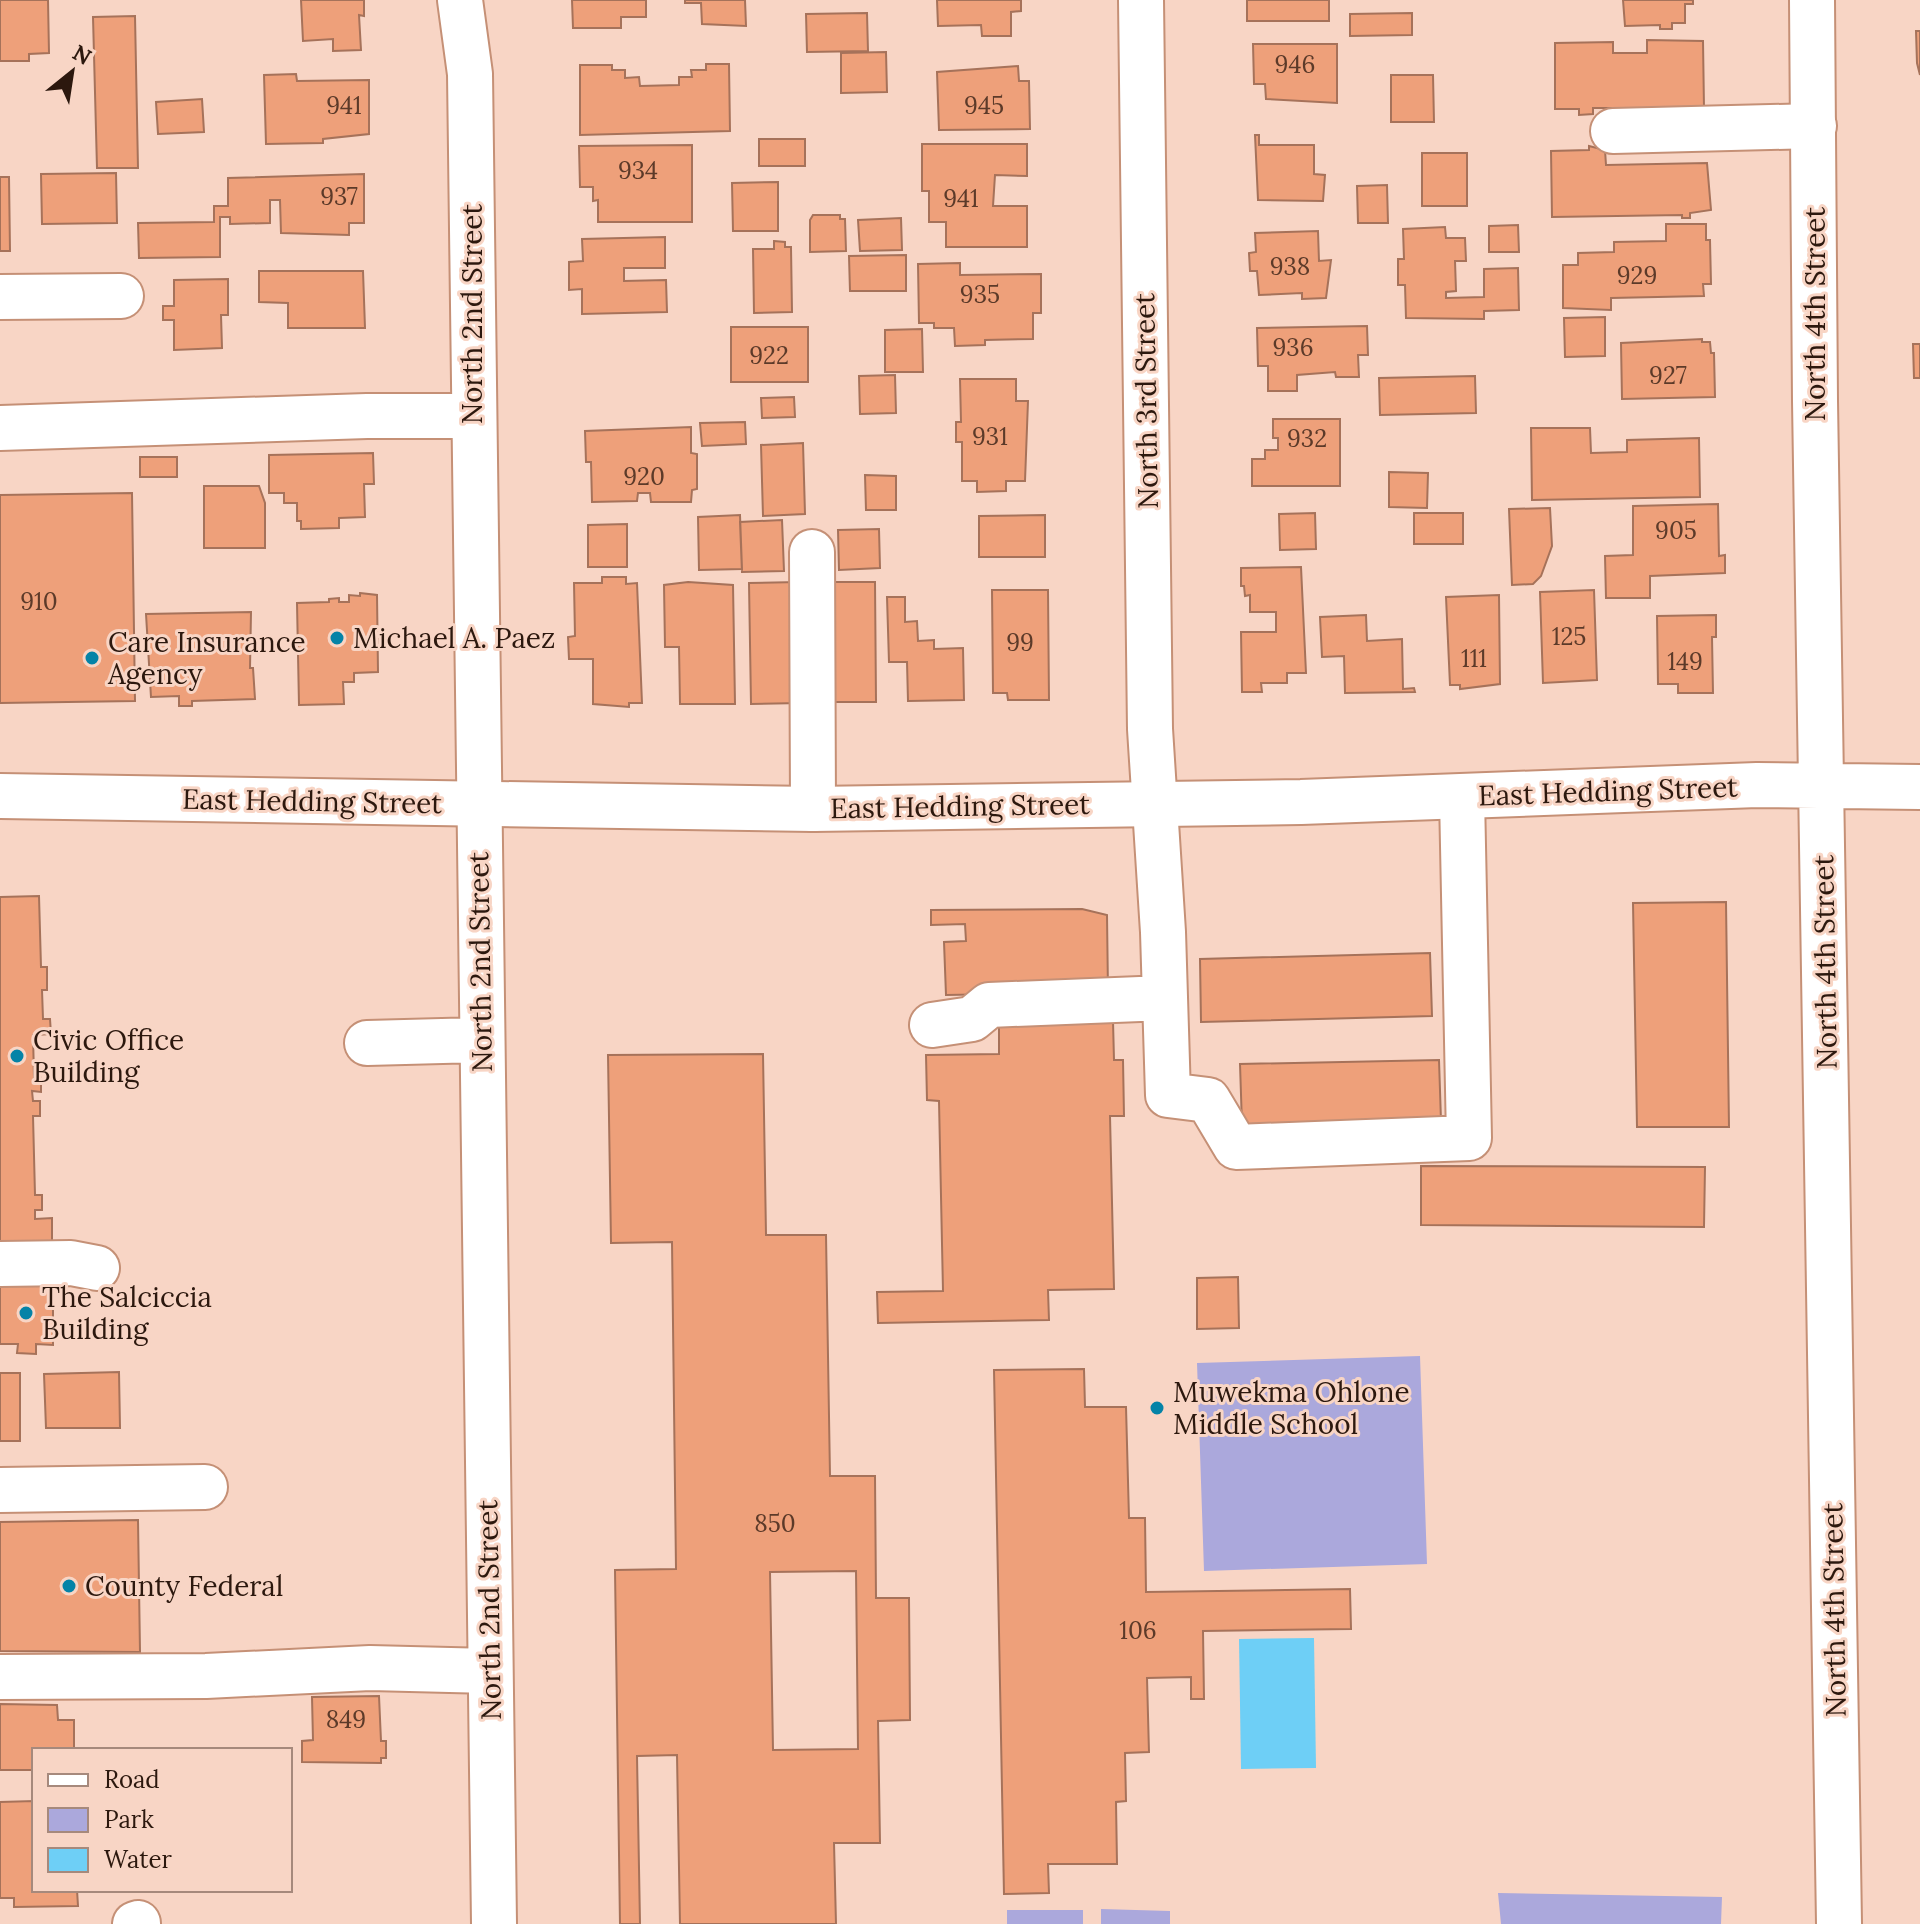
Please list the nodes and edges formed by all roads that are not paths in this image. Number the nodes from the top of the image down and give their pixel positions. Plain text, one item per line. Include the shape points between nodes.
1 (460, 0) edge
2 (1141, 0) edge
3 (1812, 0) edge
4 (1814, 126) junction
5 (1613, 131) dead end
6 (121, 296) dead end
7 (0, 297) edge
8 (473, 416) junction
9 (0, 428) edge
10 (812, 552) dead end
11 (1822, 785) junction
12 (1920, 787) edge
13 (0, 796) edge
14 (1462, 797) junction
15 (1153, 802) junction
16 (478, 804) junction
17 (813, 809) junction
18 (1165, 998) junction
19 (932, 1025) dead end
20 (480, 1040) junction
21 (367, 1043) dead end
22 (0, 1264) edge
23 (97, 1268) dead end
24 (205, 1487) dead end
25 (0, 1490) edge
26 (490, 1671) junction
27 (0, 1677) edge
28 (494, 1924) edge
29 (1839, 1924) edge

1 - 8 main road, North 2nd Street via 470,74
2 - 15 main road, North 3rd Street
3 - 4 main road, North 4th Street
4 - 5 main road
4 - 11 main road, North 4th Street
6 - 7 main road
8 - 9 main road
8 - 16 main road, North 2nd Street
10 - 17 main road
11 - 12 main road, East Hedding Street
11 - 14 main road, East Hedding Street
11 - 29 main road, North 4th Street
13 - 16 main road, East Hedding Street
14 - 15 main road, East Hedding Street
14 - 18 main road, North 3rd Street via 1469,1138 1236,1147 1208,1100 1168,1095
15 - 17 main road, East Hedding Street
15 - 18 main road, North 3rd Street
16 - 17 main road, East Hedding Street
16 - 20 main road, North 2nd Street
18 - 19 main road via 989,1005 972,1019
20 - 21 main road
20 - 26 main road, North 2nd Street
22 - 23 main road
24 - 25 main road
26 - 27 main road
26 - 28 main road, North 2nd Street

